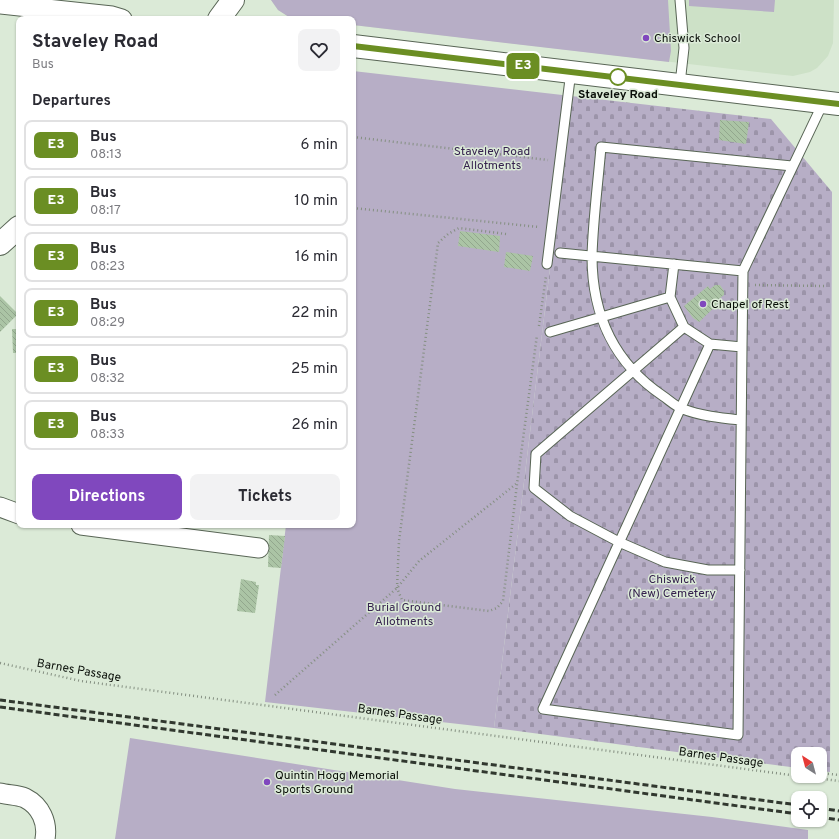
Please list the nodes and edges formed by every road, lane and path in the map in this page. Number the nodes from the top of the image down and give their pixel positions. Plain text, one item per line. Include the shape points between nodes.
1 (680, 0) edge
2 (0, 4) edge
3 (112, 16) edge
4 (356, 46) edge
5 (570, 71) junction
6 (680, 84) junction
7 (831, 103) edge
8 (356, 137) edge
9 (560, 162) junction
10 (792, 166) junction
11 (356, 208) edge
12 (552, 229) junction
13 (16, 230) edge
14 (506, 234) dead end
15 (0, 244) edge
16 (560, 253) dead end
17 (592, 256) junction
18 (547, 264) joint
19 (674, 264) junction
20 (743, 271) junction
21 (742, 285) junction
22 (824, 286) dead end
23 (670, 296) junction
24 (600, 317) junction
25 (684, 327) junction
26 (550, 332) dead end
27 (710, 344) junction
28 (742, 348) junction
29 (632, 371) junction
30 (682, 409) junction
31 (740, 420) junction
32 (517, 484) junction
33 (0, 507) edge
34 (16, 513) edge
35 (104, 528) edge
36 (619, 542) junction
37 (259, 548) dead end
38 (740, 570) junction
39 (397, 588) junction
40 (0, 664) edge
41 (275, 695) dead end
42 (827, 773) edge
43 (839, 774) edge
44 (791, 775) edge
45 (827, 780) edge
46 (839, 781) edge
47 (0, 793) edge
48 (45, 839) edge

1 - 6 lane via 684,48
2 - 3 street
4 - 5 street
5 - 6 street
5 - 9 lane
6 - 7 street
7 - 10 lane
8 - 9 path
9 - 12 lane
10 - 17 lane via 601,147
10 - 20 lane
11 - 12 path
12 - 18 lane
13 - 15 street
14 - 39 path via 459,228 438,243 399,541
16 - 17 lane
17 - 19 lane
17 - 24 lane
18 - 32 path
19 - 20 lane
19 - 23 lane
20 - 21 lane
21 - 22 path
21 - 28 lane
23 - 24 lane
23 - 25 lane
24 - 26 lane
24 - 29 lane via 613,344
25 - 27 lane
25 - 29 lane
27 - 28 lane
27 - 30 lane
28 - 31 lane
29 - 30 lane via 655,391
29 - 36 lane via 536,454 534,488 570,516
30 - 31 lane
30 - 36 lane
31 - 38 lane
32 - 39 path via 419,561
32 - 39 path via 503,600 497,608 489,611 407,601 402,600
33 - 34 street
35 - 37 street
36 - 38 lane via 665,562 708,570
36 - 38 lane via 543,709 738,735
39 - 41 path
40 - 44 path, Barnes Passage via 82,681
42 - 43 path
45 - 46 path, Barnes Passage
47 - 48 street via 24,798 33,803 44,820

